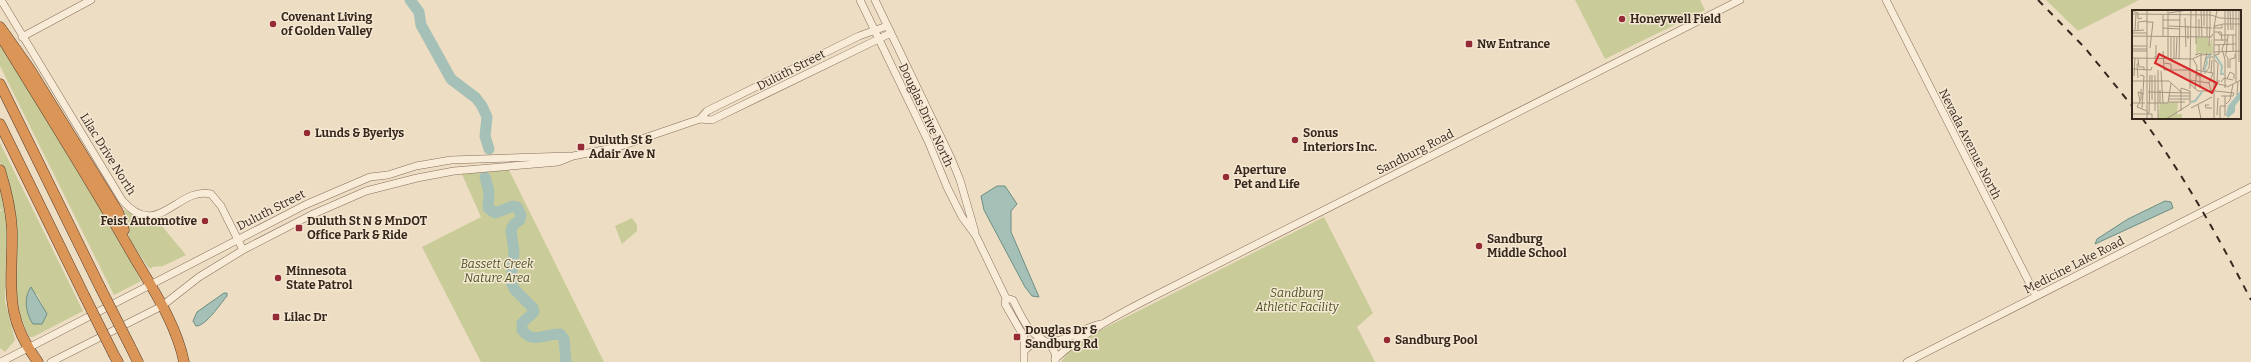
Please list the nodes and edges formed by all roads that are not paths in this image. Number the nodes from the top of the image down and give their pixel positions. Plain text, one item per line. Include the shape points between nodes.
1 (1, 0) edge
2 (91, 0) edge
3 (860, 0) edge
4 (875, 0) edge
5 (1740, 0) edge
6 (1886, 0) edge
7 (887, 26) junction
8 (0, 27) edge
9 (875, 31) junction
10 (891, 33) junction
11 (0, 35) edge
12 (22, 37) junction
13 (878, 39) junction
14 (0, 84) edge
15 (700, 119) junction
16 (0, 124) edge
17 (573, 156) junction
18 (0, 170) edge
19 (2251, 187) edge
20 (976, 236) junction
21 (237, 239) junction
22 (129, 248) junction
23 (243, 250) junction
24 (150, 285) junction
25 (2036, 296) junction
26 (1006, 298) junction
27 (162, 306) junction
28 (1101, 324) junction
29 (1045, 342) junction
30 (28, 348) junction
31 (1024, 352) junction
32 (116, 358) edge
33 (1055, 361) edge
34 (1, 362) edge
35 (38, 362) edge
36 (52, 362) edge
37 (138, 362) edge
38 (184, 362) edge
39 (1024, 362) edge
40 (1907, 362) edge

1 - 12 street, Lilac Drive North
2 - 12 street
3 - 9 street, Douglas Drive North
4 - 7 street, Douglas Drive North
5 - 28 street, Sandburg Road
6 - 25 street, Nevada Avenue North
7 - 9 street, Duluth Street
7 - 10 street, Douglas Drive North
8 - 22 highway via 29,68 118,212
9 - 13 street, Douglas Drive North
9 - 15 street, Duluth Street via 859,36 708,111
10 - 13 street, Duluth Street
10 - 20 street, Douglas Drive North via 955,168
11 - 22 highway
12 - 21 street, Lilac Drive North via 122,200 131,210 138,214 153,216 201,193 211,194 221,206
13 - 15 street, Duluth Street via 712,120
13 - 20 street, Douglas Drive North via 962,217
14 - 37 highway, bridge
15 - 17 street, Duluth Street via 618,147
16 - 32 highway, bridge
17 - 21 street, Duluth Street via 451,160 416,166 388,175 370,176
17 - 23 street, Duluth Street via 543,164 436,174 366,191 311,215
18 - 30 highway via 11,222 11,303 19,332
19 - 25 street, Medicine Lake Road
20 - 26 street, Douglas Drive North
21 - 23 street, Lilac Drive North
21 - 24 street, Duluth Street
22 - 24 highway
23 - 27 street, Duluth Street
24 - 27 highway
24 - 30 street, Duluth Street
25 - 40 street, Medicine Lake Road
26 - 29 street, Douglas Drive North via 1013,300 1030,329
26 - 31 street, Douglas Drive North via 1005,304 1024,337
27 - 36 street, Duluth Street
27 - 38 highway via 175,333
28 - 29 street, Sandburg Road via 1090,326 1062,341
28 - 33 street, Sandburg Road via 1076,340
29 - 31 street via 1030,344
29 - 33 street, Douglas Drive North via 1054,349
30 - 34 street, Duluth Street
30 - 35 highway
31 - 39 street, Douglas Drive North

